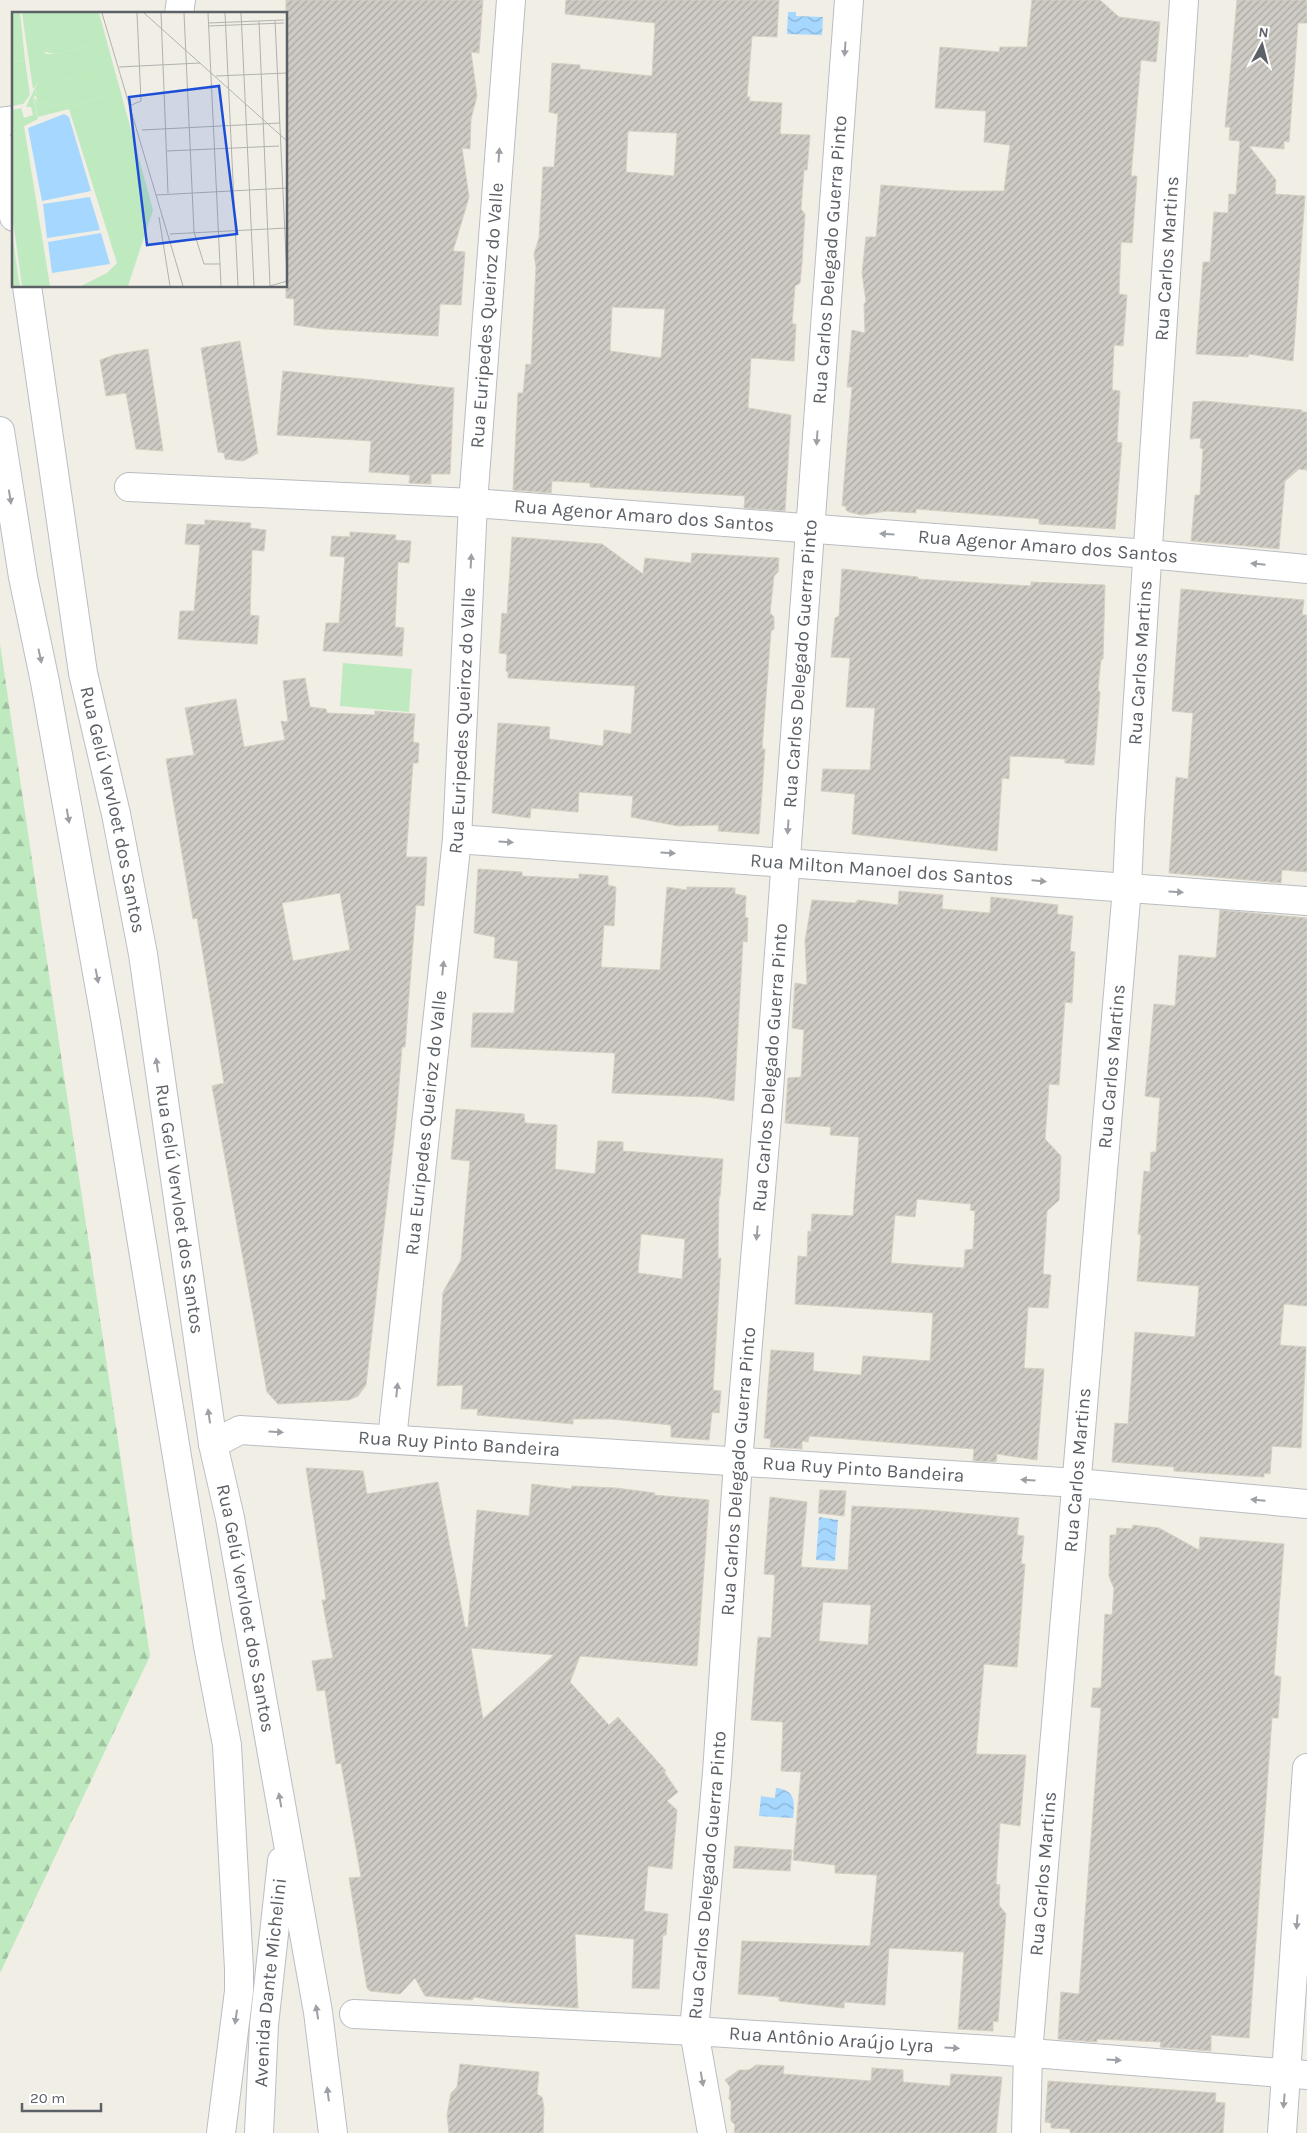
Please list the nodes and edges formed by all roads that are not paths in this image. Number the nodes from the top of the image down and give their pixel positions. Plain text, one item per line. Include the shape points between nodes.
1 (511, 0) edge
2 (849, 0) edge
3 (1184, 0) edge
4 (0, 145) edge
5 (12, 206) edge
6 (27, 288) edge
7 (0, 431) edge
8 (129, 488) dead end
9 (474, 503) junction
10 (810, 528) junction
11 (1148, 554) junction
12 (1307, 569) edge
13 (457, 839) junction
14 (786, 861) junction
15 (1127, 888) junction
16 (1307, 901) edge
17 (392, 1439) junction
18 (214, 1444) junction
19 (738, 1462) junction
20 (1077, 1483) junction
21 (1307, 1504) edge
22 (1307, 1768) edge
23 (286, 1831) junction
24 (354, 2014) dead end
25 (694, 2030) junction
26 (1028, 2053) junction
27 (1297, 2074) edge
28 (221, 2133) edge
29 (259, 2133) edge
30 (333, 2133) edge
31 (712, 2133) edge
32 (1026, 2133) edge
33 (1282, 2133) edge

9 -> 1 street, Rua Euripedes Queiroz do Valle
2 -> 10 street, Rua Carlos Delegado Guerra Pinto
3 - 11 street, Rua Carlos Martins
4 - 5 street
18 -> 6 street, Rua Gelú Vervloet dos Santos via 143,954 116,814 83,673
7 -> 28 street, Rua Gelú Vervloet dos Santos via 23,577 106,1023 227,1745 239,1990
8 - 9 street, Rua Agenor Amaro dos Santos
9 - 10 street, Rua Agenor Amaro dos Santos
13 -> 9 street, Rua Euripedes Queiroz do Valle
11 -> 10 street, Rua Agenor Amaro dos Santos
10 -> 14 street, Rua Carlos Delegado Guerra Pinto
12 -> 11 street, Rua Agenor Amaro dos Santos
11 - 15 street, Rua Carlos Martins
13 -> 14 street, Rua Milton Manoel dos Santos
17 -> 13 street, Rua Euripedes Queiroz do Valle
14 -> 15 street, Rua Milton Manoel dos Santos
14 -> 19 street, Rua Carlos Delegado Guerra Pinto
15 -> 16 street, Rua Milton Manoel dos Santos
15 - 20 street, Rua Carlos Martins
18 -> 17 street, Rua Ruy Pinto Bandeira via 240,1430
17 - 19 street, Rua Ruy Pinto Bandeira
23 -> 18 street, Rua Gelú Vervloet dos Santos
20 -> 19 street, Rua Ruy Pinto Bandeira
19 - 25 street, Rua Carlos Delegado Guerra Pinto via 717,1773
21 -> 20 street, Rua Ruy Pinto Bandeira
20 - 26 street, Rua Carlos Martins
22 -> 27 street
23 - 29 street, Avenida Dante Michelini via 264,2025
30 -> 23 street, Rua Gelú Vervloet dos Santos via 318,2012
24 - 25 street, Rua Antônio Araújo Lyra
25 -> 26 street, Rua Antônio Araújo Lyra
25 -> 31 street, Rua Carlos Delegado Guerra Pinto
26 -> 27 street, Rua Antônio Araújo Lyra
26 - 32 street, Rua Carlos Martins
27 -> 33 street

